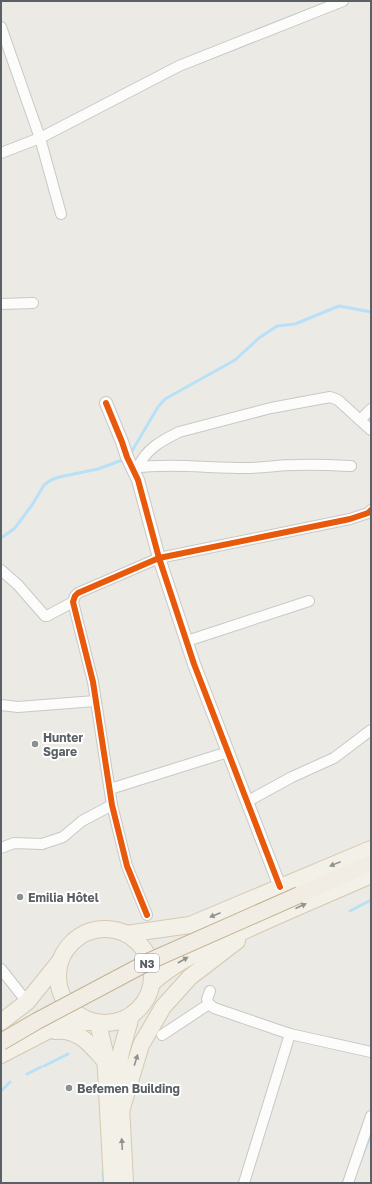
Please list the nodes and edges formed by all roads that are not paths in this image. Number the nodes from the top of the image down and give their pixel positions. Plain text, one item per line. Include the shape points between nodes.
1 (343, 1) edge
2 (1, 27) edge
3 (40, 138) junction
4 (1, 153) edge
5 (61, 214) dead end
6 (32, 303) dead end
7 (1, 304) edge
8 (106, 403) dead end
9 (371, 409) edge
10 (360, 420) junction
11 (371, 430) edge
12 (351, 466) dead end
13 (135, 468) junction
14 (371, 510) edge
15 (159, 558) junction
16 (1, 570) edge
17 (309, 601) dead end
18 (73, 602) junction
19 (187, 641) junction
20 (95, 701) junction
21 (1, 705) edge
22 (371, 730) edge
23 (228, 752) junction
24 (110, 789) junction
25 (248, 801) junction
26 (112, 805) junction
27 (1, 848) edge
28 (371, 849) edge
29 (371, 863) edge
30 (371, 875) edge
31 (280, 887) junction
32 (147, 915) dead end
33 (262, 923) junction
34 (126, 934) junction
35 (61, 960) junction
36 (1, 969) edge
37 (152, 983) junction
38 (210, 991) dead end
39 (26, 1002) junction
40 (209, 1004) junction
41 (131, 1016) junction
42 (1, 1022) edge
43 (96, 1023) junction
44 (43, 1033) junction
45 (290, 1034) junction
46 (162, 1035) dead end
47 (1, 1042) edge
48 (371, 1052) edge
49 (1, 1055) edge
50 (106, 1061) junction
51 (121, 1111) junction
52 (371, 1116) edge
53 (112, 1183) edge
54 (125, 1183) edge
55 (244, 1183) edge
56 (348, 1183) edge

1 - 3 street via 179,66
2 - 3 street
3 - 4 street
3 - 5 street
6 - 7 street
8 - 13 street via 127,457
9 - 10 street
10 - 11 street
10 - 13 street via 334,398 271,408 179,432 147,452
12 - 13 street via 324,464 257,468
13 - 15 street
14 - 15 street via 350,519
15 - 18 street via 78,593
15 - 19 street
16 - 18 street via 45,616
17 - 19 street
18 - 20 street via 89,664
19 - 23 street
20 - 21 street via 18,707
20 - 24 street
22 - 25 street via 334,758
23 - 24 street
23 - 25 street
24 - 26 street
25 - 31 street
26 - 27 street via 82,821 63,837 42,844 14,843
26 - 32 street via 127,866
28 -> 31 main road
29 - 47 highway, N3, bridge via 152,960
33 -> 30 main road
31 -> 34 main road via 190,924
37 -> 33 main road via 184,959
51 -> 33 main road via 141,1045 163,1008 190,977
34 - 35 main road via 107,929 88,932 71,943
34 - 37 main road via 147,954
35 - 39 main road
35 - 43 main road via 58,979 63,998 76,1014
36 - 39 street
37 - 41 main road via 145,1002
38 - 40 street via 207,999
39 - 42 main road
40 - 45 street via 214,1008
40 - 46 street
41 - 43 main road via 115,1022
41 - 51 main road via 119,1066
43 - 44 main road via 68,1023
43 - 50 main road
44 - 49 main road
44 - 50 main road via 60,1031 79,1035
45 - 48 street
45 - 55 street
50 - 53 main road
54 -> 51 main road
52 - 56 street

